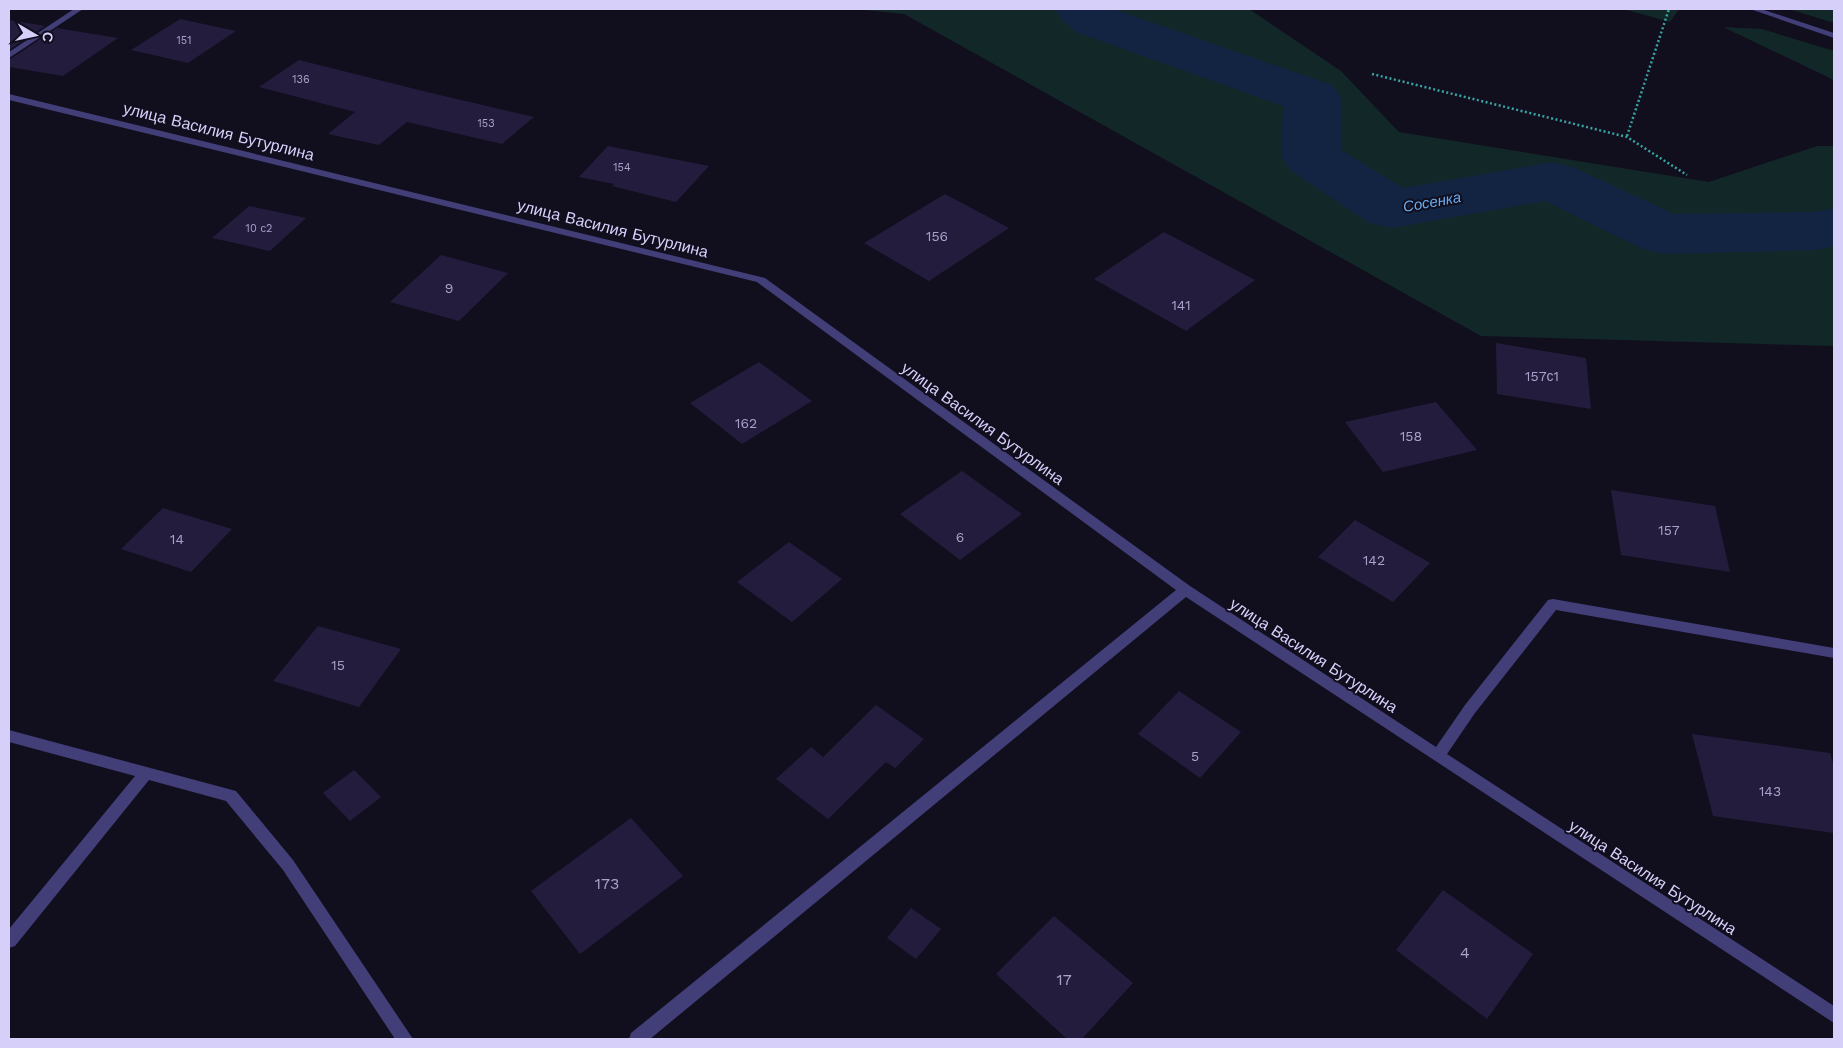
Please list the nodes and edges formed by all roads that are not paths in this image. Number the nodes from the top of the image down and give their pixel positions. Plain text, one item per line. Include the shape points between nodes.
1 (80, 9) edge
2 (1754, 9) edge
3 (1834, 36) edge
4 (9, 56) edge
5 (9, 97) edge
6 (1185, 590) junction
7 (1834, 653) edge
8 (9, 736) edge
9 (1438, 756) junction
10 (146, 773) junction
11 (9, 941) edge
12 (1834, 1015) edge
13 (405, 1039) edge
14 (638, 1039) edge

1 - 4 street
2 - 3 street
5 - 6 street, улица Василия Бутурлина via 761,280
6 - 9 street, улица Василия Бутурлина
6 - 14 street
7 - 9 street via 1554,604 1470,709
8 - 10 street
9 - 12 street, улица Василия Бутурлина
10 - 11 street
10 - 13 street via 231,796 288,865

